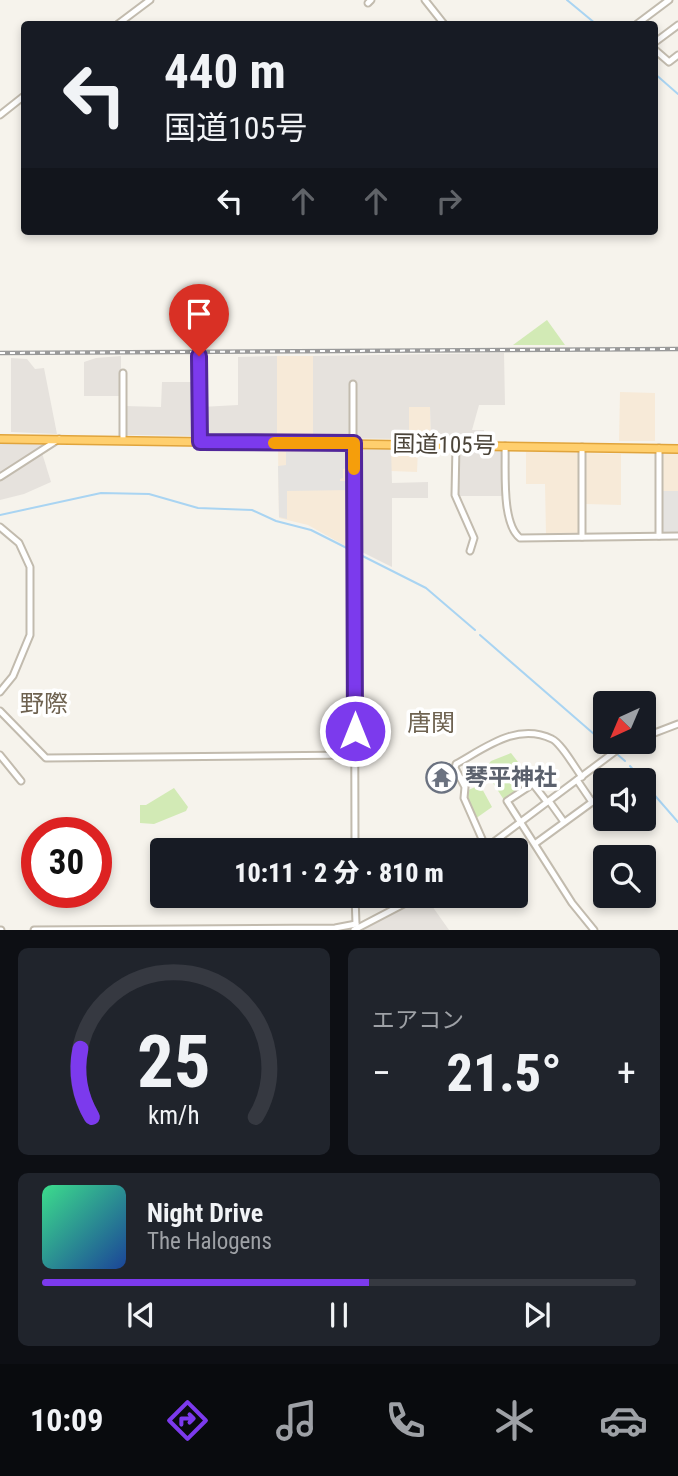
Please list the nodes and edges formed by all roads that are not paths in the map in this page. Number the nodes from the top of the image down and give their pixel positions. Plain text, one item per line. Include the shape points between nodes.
1 (150, 0) edge
2 (425, 0) edge
3 (668, 0) edge
4 (122, 21) edge
5 (442, 21) edge
6 (641, 21) edge
7 (678, 25) edge
8 (658, 40) edge
9 (658, 52) edge
10 (678, 55) edge
11 (21, 98) edge
12 (0, 115) edge
13 (199, 356) dead end
14 (123, 373) dead end
15 (352, 384) dead end
16 (0, 439) edge
17 (60, 439) junction
18 (123, 440) junction
19 (200, 442) junction
20 (353, 443) junction
21 (456, 445) junction
22 (505, 446) junction
23 (582, 447) junction
24 (659, 448) junction
25 (678, 449) edge
26 (0, 477) edge
27 (0, 527) edge
28 (659, 536) junction
29 (678, 536) edge
30 (582, 537) junction
31 (470, 551) dead end
32 (0, 692) edge
33 (0, 711) edge
34 (678, 724) edge
35 (656, 732) edge
36 (612, 754) edge
37 (0, 755) edge
38 (355, 755) junction
39 (580, 778) junction
40 (21, 781) dead end
41 (548, 802) junction
42 (592, 802) joint
43 (520, 822) junction
44 (564, 822) junction
45 (355, 838) edge
46 (480, 838) edge
47 (499, 838) edge
48 (536, 843) junction
49 (355, 908) edge
50 (395, 908) edge
51 (355, 928) edge
52 (34, 930) edge
53 (594, 930) edge

1 - 4 street
2 - 5 street
3 - 6 street
7 - 8 street
9 - 10 street via 670,62
11 - 12 street
13 - 19 street
14 - 18 street
15 - 20 street
16 - 17 highway, 国道105号
17 - 18 highway, 国道105号
17 - 26 street
18 - 19 highway, 国道105号
19 - 20 highway, 国道105号
20 - 21 highway, 国道105号
20 - 38 street
21 - 22 highway, 国道105号
21 - 31 street via 455,495 474,538
22 - 23 highway, 国道105号
22 - 30 street via 506,507 516,535
23 - 24 highway, 国道105号
23 - 30 street
24 - 25 highway, 国道105号
24 - 28 street
27 - 32 street via 19,543 30,567 30,635 13,676
28 - 29 street
28 - 30 street
33 - 38 street via 46,758
34 - 35 street
36 - 39 street
37 - 40 street
38 - 45 street
39 - 41 street
39 - 42 street
39 - 46 street via 553,739 524,733 499,739 456,764
41 - 43 street
41 - 43 street via 533,784 507,801
41 - 44 street
42 - 44 street
43 - 47 street
43 - 48 street
44 - 48 street
48 - 53 street
49 - 51 street
50 - 51 street
51 - 52 street

